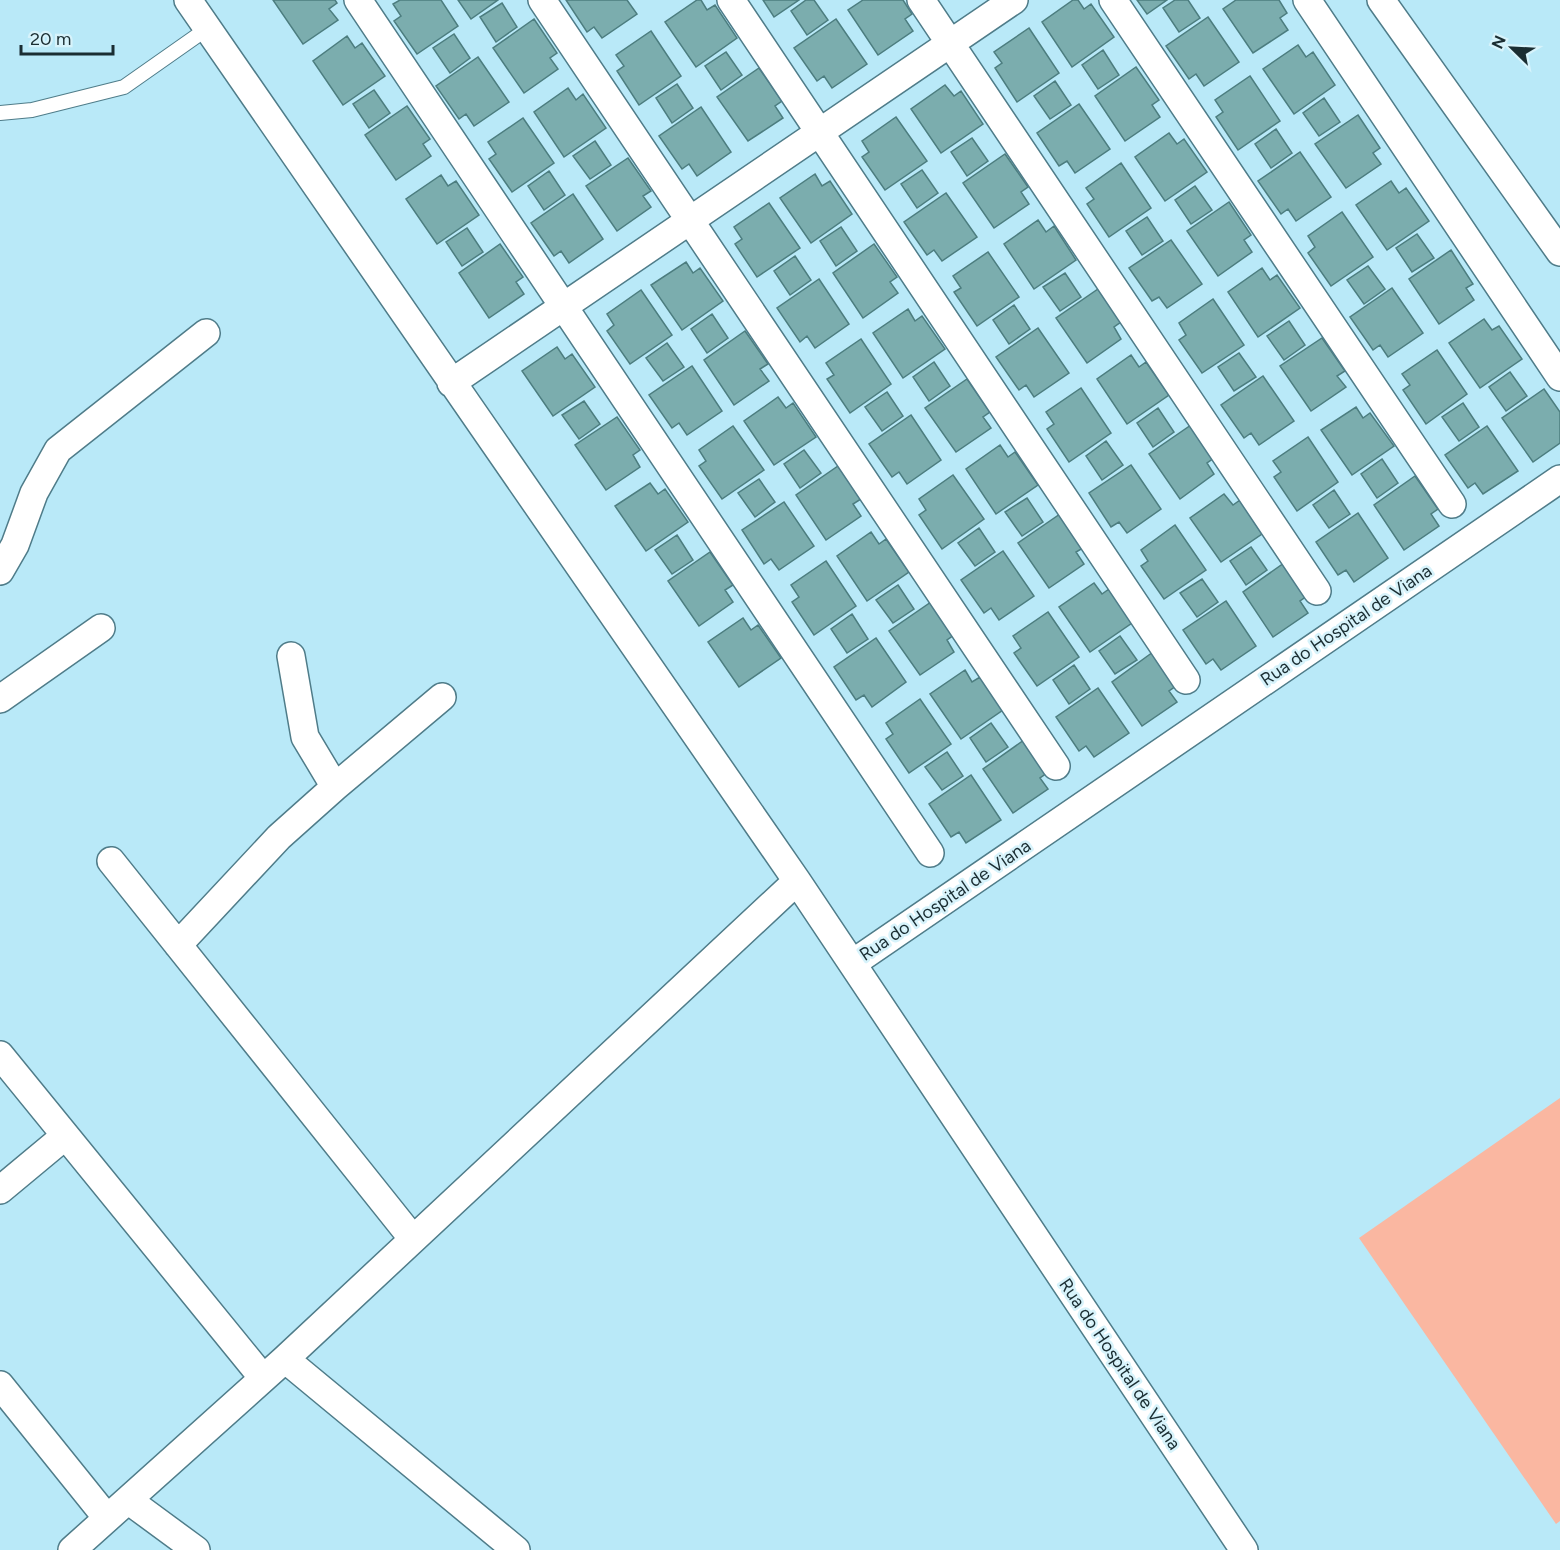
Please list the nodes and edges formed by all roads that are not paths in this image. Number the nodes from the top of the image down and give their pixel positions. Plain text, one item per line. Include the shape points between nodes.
1 (188, 0) edge
2 (358, 0) edge
3 (542, 0) edge
4 (731, 0) edge
5 (921, 0) edge
6 (1014, 0) edge
7 (1113, 0) edge
8 (1307, 0) edge
9 (1381, 0) edge
10 (208, 28) junction
11 (950, 43) junction
12 (0, 112) edge
13 (819, 132) junction
14 (690, 220) junction
15 (1559, 247) edge
16 (563, 307) junction
17 (206, 333) dead end
18 (1560, 377) edge
19 (451, 383) junction
20 (1560, 479) edge
21 (1452, 504) dead end
22 (0, 571) edge
23 (1317, 591) dead end
24 (101, 628) dead end
25 (291, 657) dead end
26 (1186, 680) dead end
27 (442, 697) dead end
28 (0, 699) edge
29 (1056, 766) dead end
30 (334, 787) junction
31 (930, 853) dead end
32 (111, 861) dead end
33 (797, 881) junction
34 (178, 945) junction
35 (853, 963) junction
36 (0, 1055) edge
37 (65, 1136) junction
38 (0, 1190) edge
39 (413, 1239) junction
40 (285, 1359) junction
41 (263, 1378) junction
42 (0, 1384) edge
43 (128, 1500) junction
44 (107, 1518) junction
45 (72, 1550) edge
46 (196, 1550) edge
47 (516, 1550) edge
48 (1244, 1550) edge

1 - 10 street
2 - 16 street
3 - 14 street
4 - 13 street
5 - 11 street
6 - 11 street
7 - 21 street
8 - 18 street
9 - 15 street
10 - 12 lane via 124,87 32,110
10 - 19 street
11 - 13 street
11 - 23 street
13 - 14 street
13 - 26 street
14 - 16 street
14 - 29 street
16 - 19 street
16 - 31 street
17 - 22 street via 58,450 34,493 15,545
19 - 33 street
20 - 35 street, Rua do Hospital de Viana
24 - 28 street
25 - 30 street via 304,737
27 - 30 street
30 - 34 street via 279,837
32 - 34 street
33 - 35 street
33 - 39 street
34 - 39 street
35 - 48 street, Rua do Hospital de Viana
36 - 37 street
37 - 38 street
37 - 41 street
39 - 40 street
40 - 41 street
40 - 47 street
41 - 43 street
42 - 44 street
43 - 44 street
43 - 46 street
44 - 45 street

